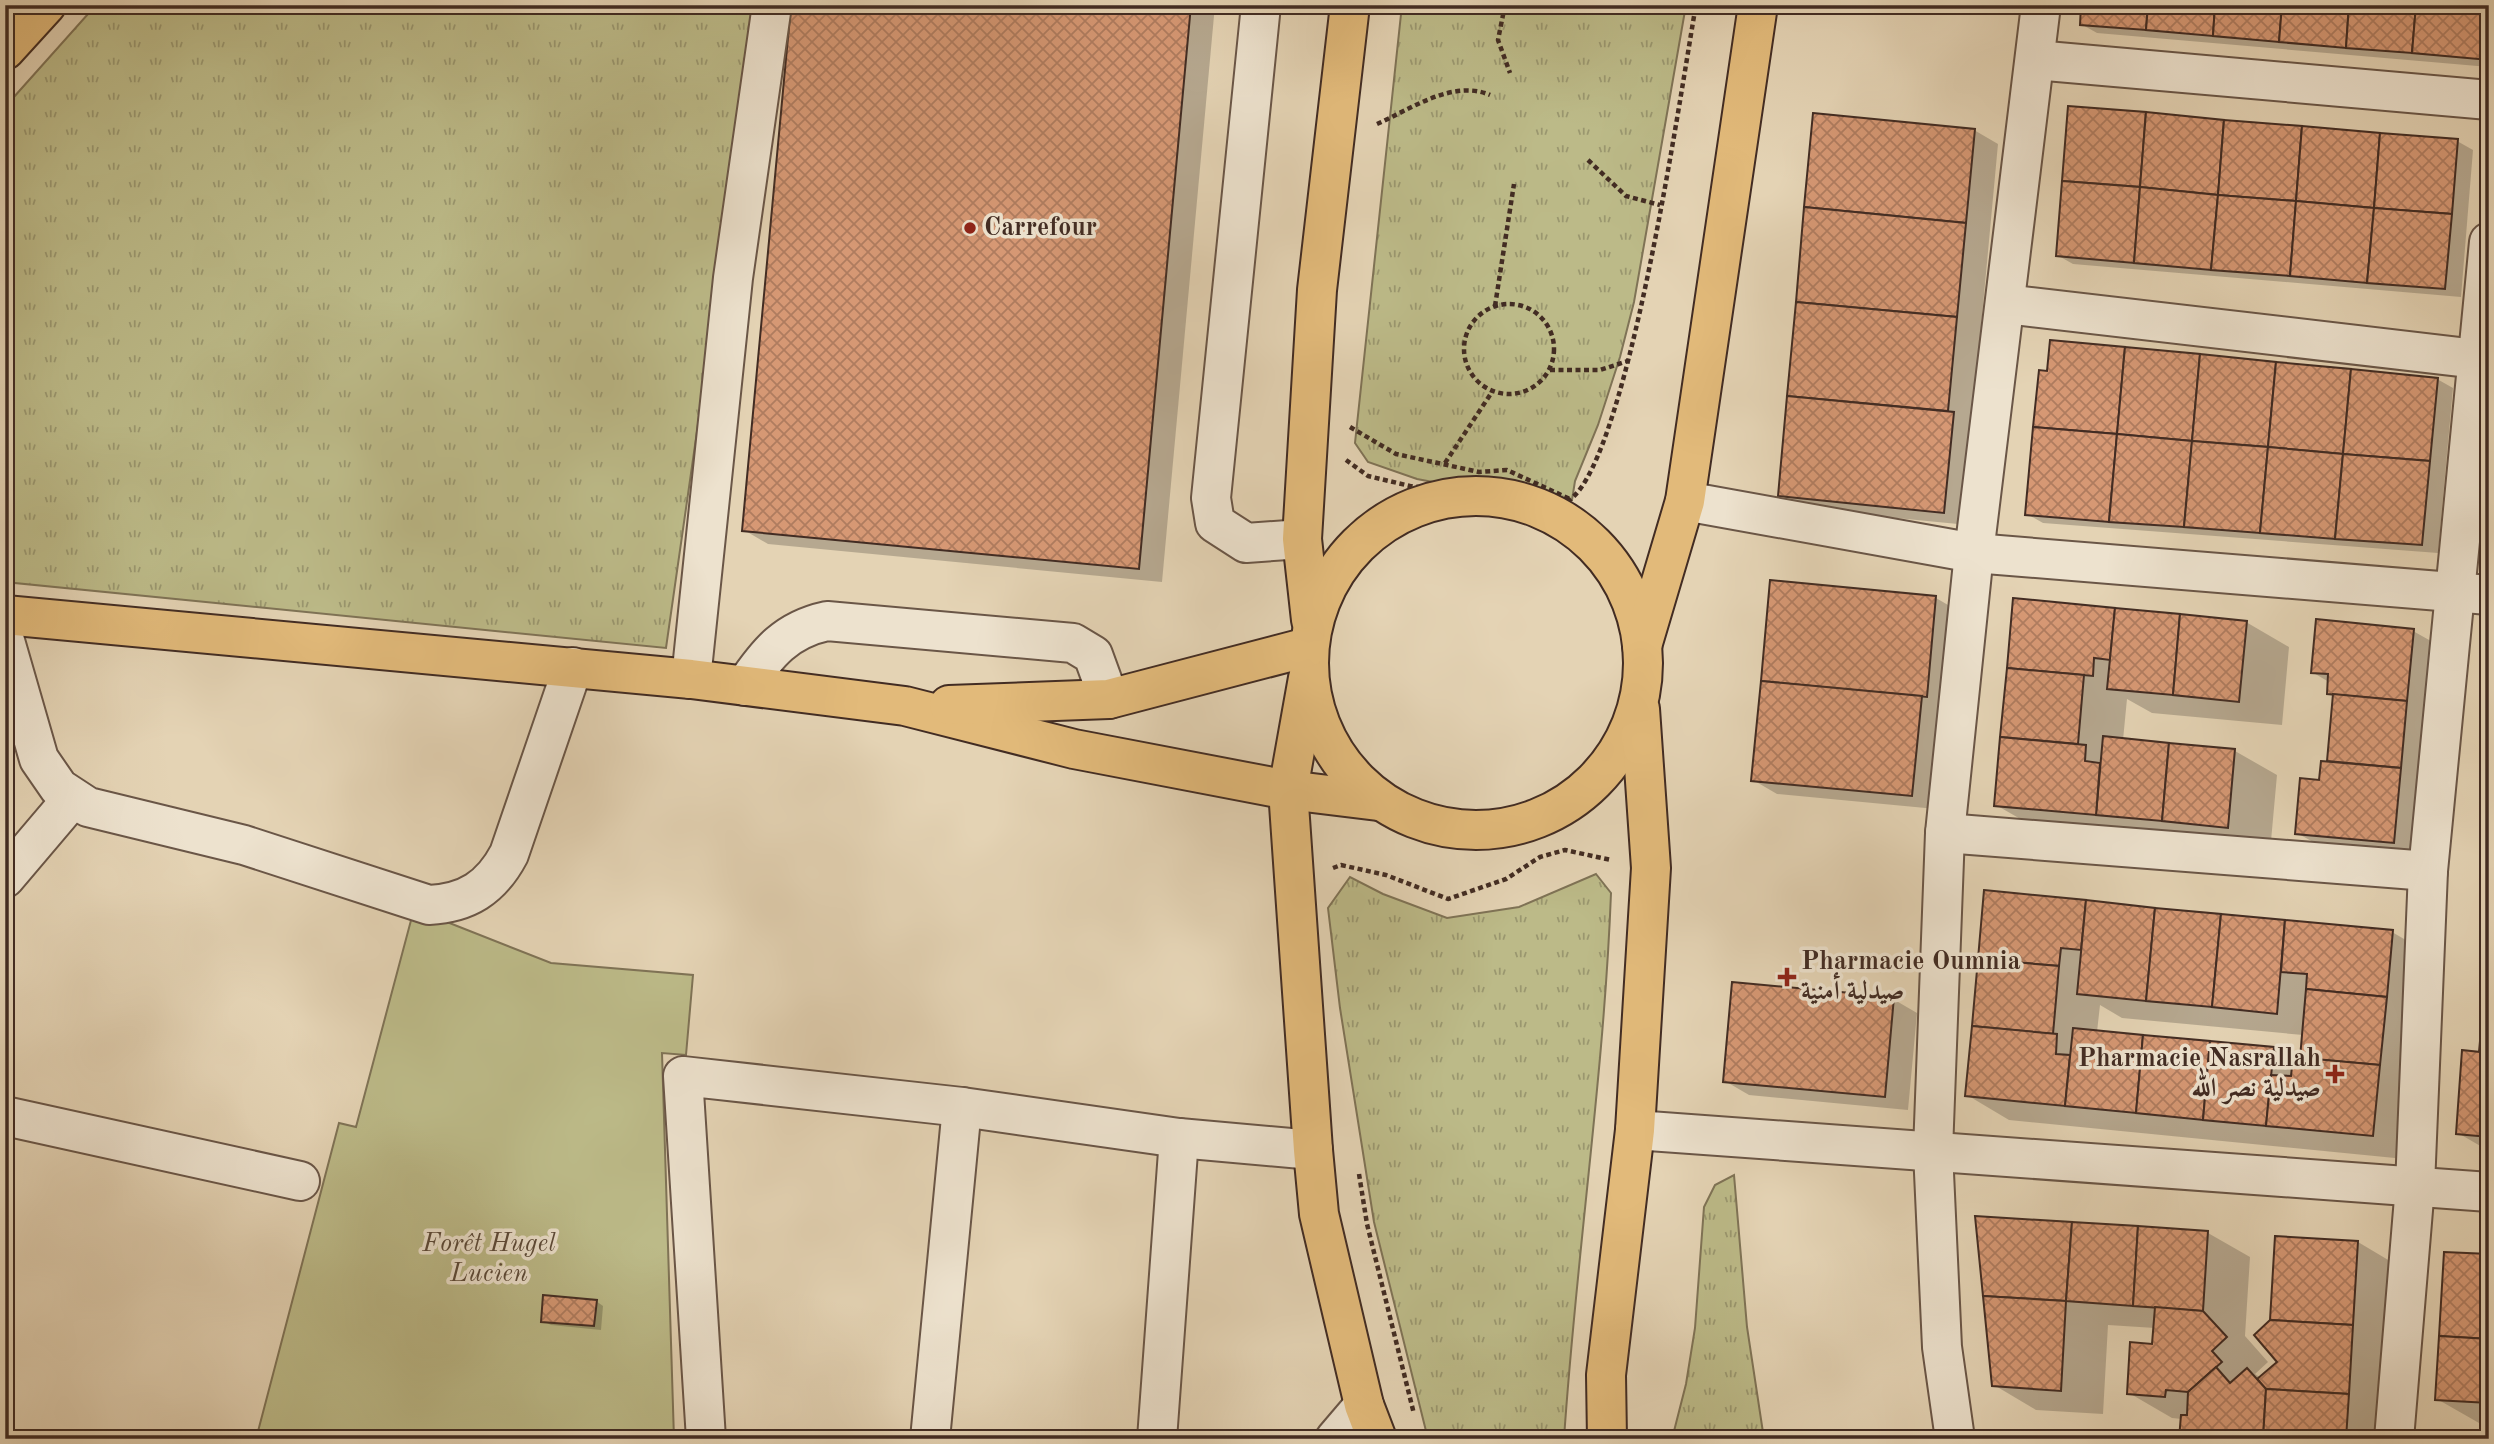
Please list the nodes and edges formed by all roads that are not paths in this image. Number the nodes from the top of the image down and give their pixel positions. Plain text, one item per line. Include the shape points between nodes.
1 (46, 5) edge
2 (772, 5) edge
3 (1261, 5) edge
4 (1350, 5) edge
5 (1758, 5) edge
6 (2041, 5) edge
7 (5, 50) edge
8 (2035, 60) junction
9 (2489, 100) edge
10 (2489, 242) edge
11 (2005, 304) junction
12 (2477, 359) junction
13 (1685, 501) junction
14 (1302, 539) junction
15 (1974, 553) junction
16 (2472, 594) edge
17 (5, 615) edge
18 (5, 641) edge
19 (1309, 648) junction
20 (1642, 649) junction
21 (573, 667) junction
22 (691, 678) junction
23 (745, 685) junction
24 (1639, 696) junction
25 (1109, 699) junction
26 (905, 706) junction
27 (1288, 790) junction
28 (72, 799) junction
29 (1378, 800) junction
30 (1945, 833) junction
31 (2428, 871) junction
32 (5, 878) edge
33 (962, 1107) junction
34 (5, 1116) edge
35 (1635, 1130) junction
36 (1179, 1138) junction
37 (1313, 1150) junction
38 (1933, 1151) junction
39 (300, 1181) dead end
40 (2415, 1186) junction
41 (2489, 1192) edge
42 (1370, 1422) edge
43 (706, 1439) edge
44 (930, 1439) edge
45 (1157, 1439) edge
46 (1335, 1439) edge
47 (1607, 1439) edge
48 (1955, 1439) edge
49 (2394, 1439) edge

1 - 7 main road
2 - 22 street via 733,278
3 - 14 street via 1211,498 1215,523 1246,543
4 - 14 main road via 1317,290
5 - 13 main road
6 - 8 street
8 - 9 street
8 - 11 street
10 - 12 street
11 - 12 street
11 - 15 street
12 - 16 street
13 - 15 street
13 - 20 main road
14 - 19 main road
15 - 16 street
15 - 30 street
16 - 31 street
17 - 21 main road
18 - 28 street via 39,759
19 - 20 main road via 1339,565 1368,533 1406,510 1448,498 1492,496 1535,506 1574,527 1606,556 1630,594
19 - 25 main road
19 - 27 main road
19 - 29 main road via 1331,736 1350,771
20 - 24 main road
21 - 22 main road
21 - 28 street via 509,854 485,887 450,904 409,900 287,858 180,827 104,812
22 - 23 main road
23 - 25 street via 790,633 827,621 1073,643 1093,655
23 - 26 main road
24 - 29 main road via 1614,761 1584,793 1546,817 1504,830 1461,831 1417,821
24 - 35 main road via 1651,868
25 - 26 main road
26 - 27 main road via 1074,749
27 - 29 main road
27 - 37 main road
28 - 32 street
30 - 31 street
30 - 38 street
31 - 40 street
33 - 36 street
33 - 43 street via 683,1076
33 - 44 street
34 - 39 street
35 - 38 street
35 - 47 main road via 1606,1375
36 - 37 street
36 - 45 street
37 - 42 main road via 1320,1214
38 - 40 street
38 - 48 street via 1942,1347
40 - 41 street
40 - 49 street
42 - 46 street

